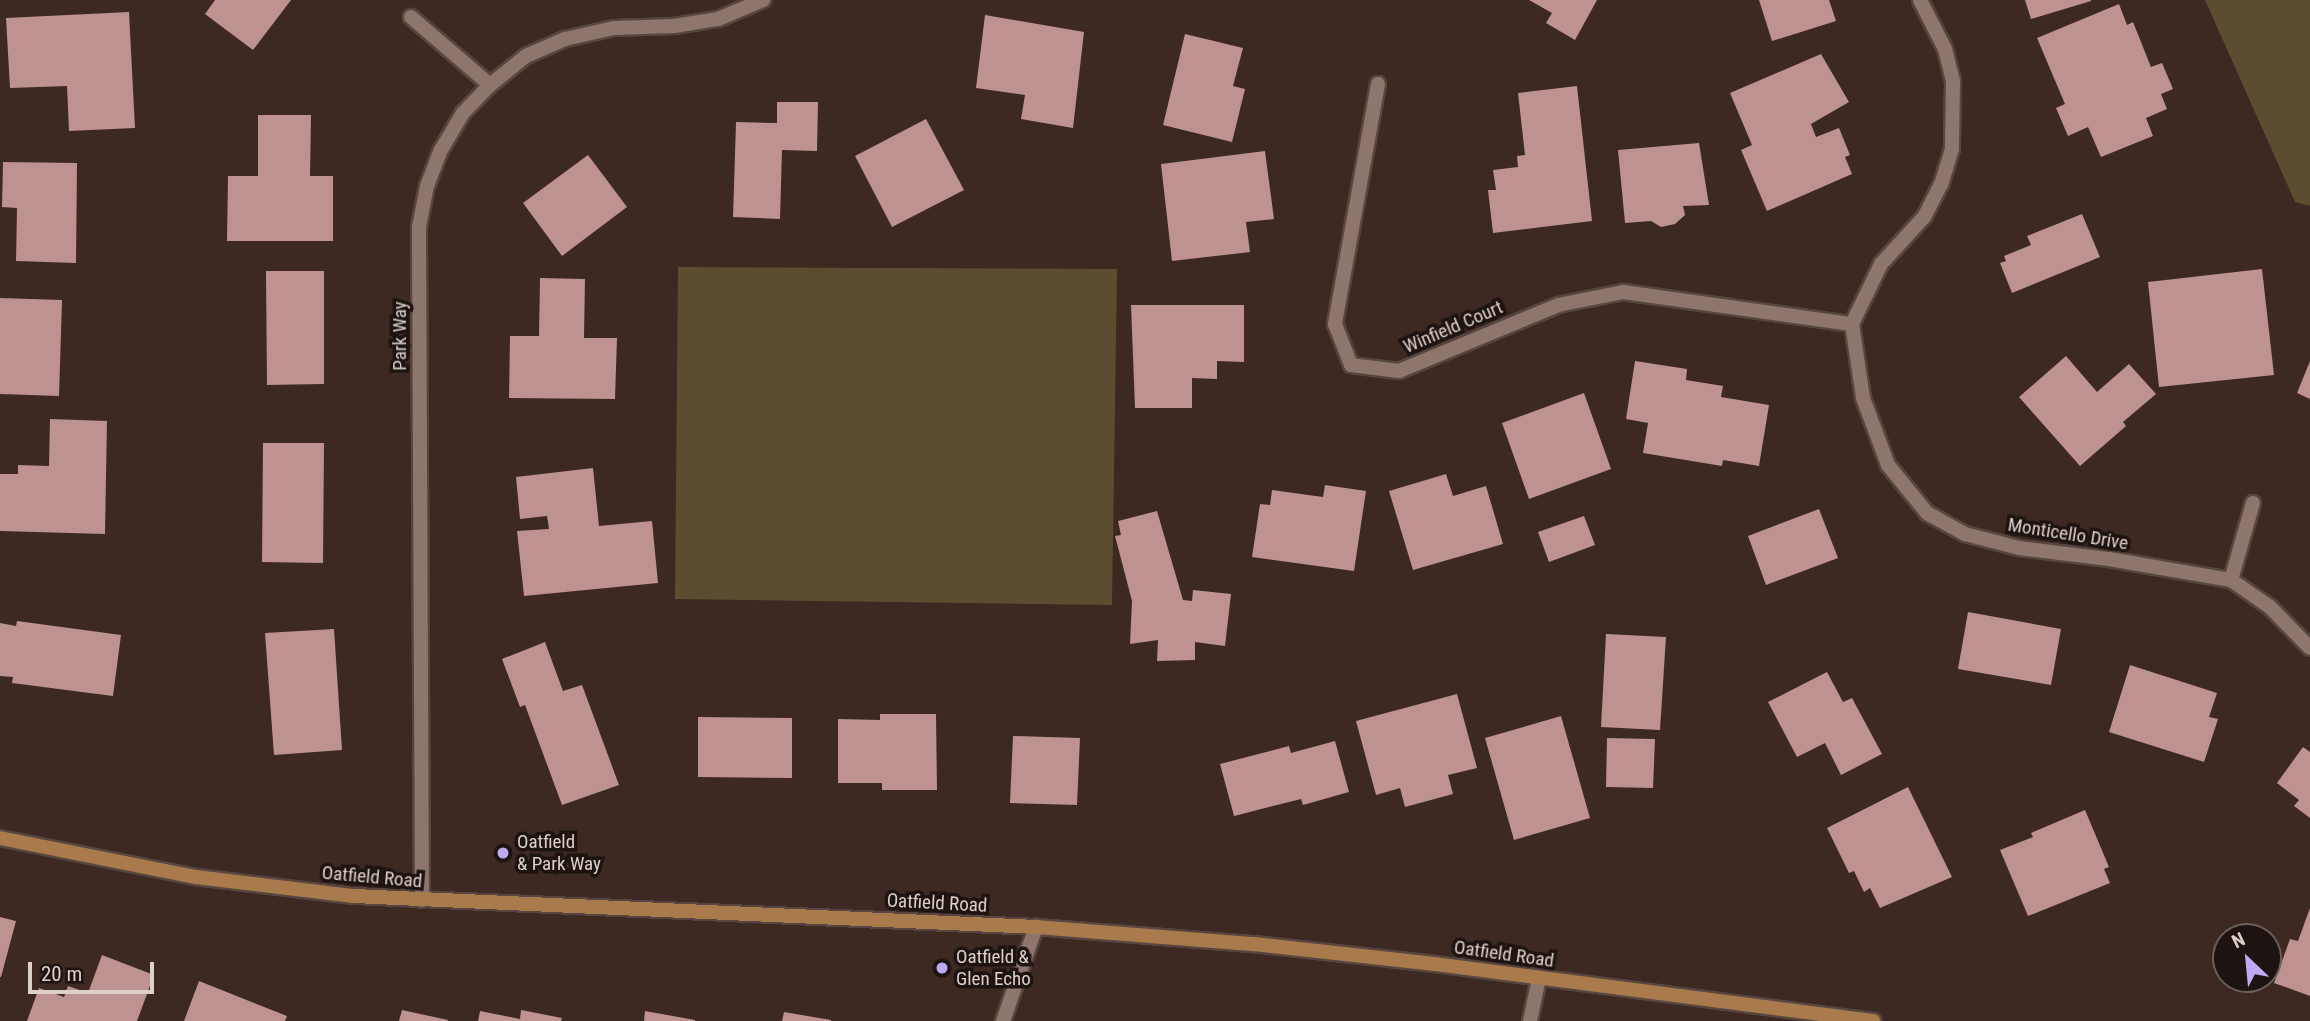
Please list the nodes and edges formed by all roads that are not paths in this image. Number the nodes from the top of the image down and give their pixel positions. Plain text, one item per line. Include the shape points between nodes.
1 (763, 0) edge
2 (1920, 0) edge
3 (411, 17) dead end
4 (1378, 83) dead end
5 (490, 85) junction
6 (1852, 324) junction
7 (2253, 503) dead end
8 (2231, 580) junction
9 (2310, 648) edge
10 (0, 838) edge
11 (422, 900) junction
12 (1035, 927) junction
13 (1539, 978) junction
14 (1767, 1014) edge
15 (1003, 1021) edge
16 (1530, 1021) edge
17 (1873, 1021) edge

1 - 5 street, Park Way via 718,19 674,26 614,27 565,39 526,56
2 - 6 street via 1945,50 1953,82 1952,149 1924,218 1881,264
3 - 5 street
4 - 6 street, Winfield Court via 1335,324 1351,365 1399,371 1558,305 1623,292
5 - 11 street, Park Way via 463,113 441,149 419,227
6 - 8 street, Monticello Drive via 1863,398 1888,465 1927,513 1965,534 2019,548
7 - 8 street
8 - 9 street, Monticello Drive via 2270,607
10 - 11 main road, Oatfield Road via 196,877
11 - 12 main road, Oatfield Road
12 - 13 main road, Oatfield Road via 1254,944
12 - 15 street
13 - 14 main road, Oatfield Road
13 - 16 street
14 - 17 main road, Oatfield Road

